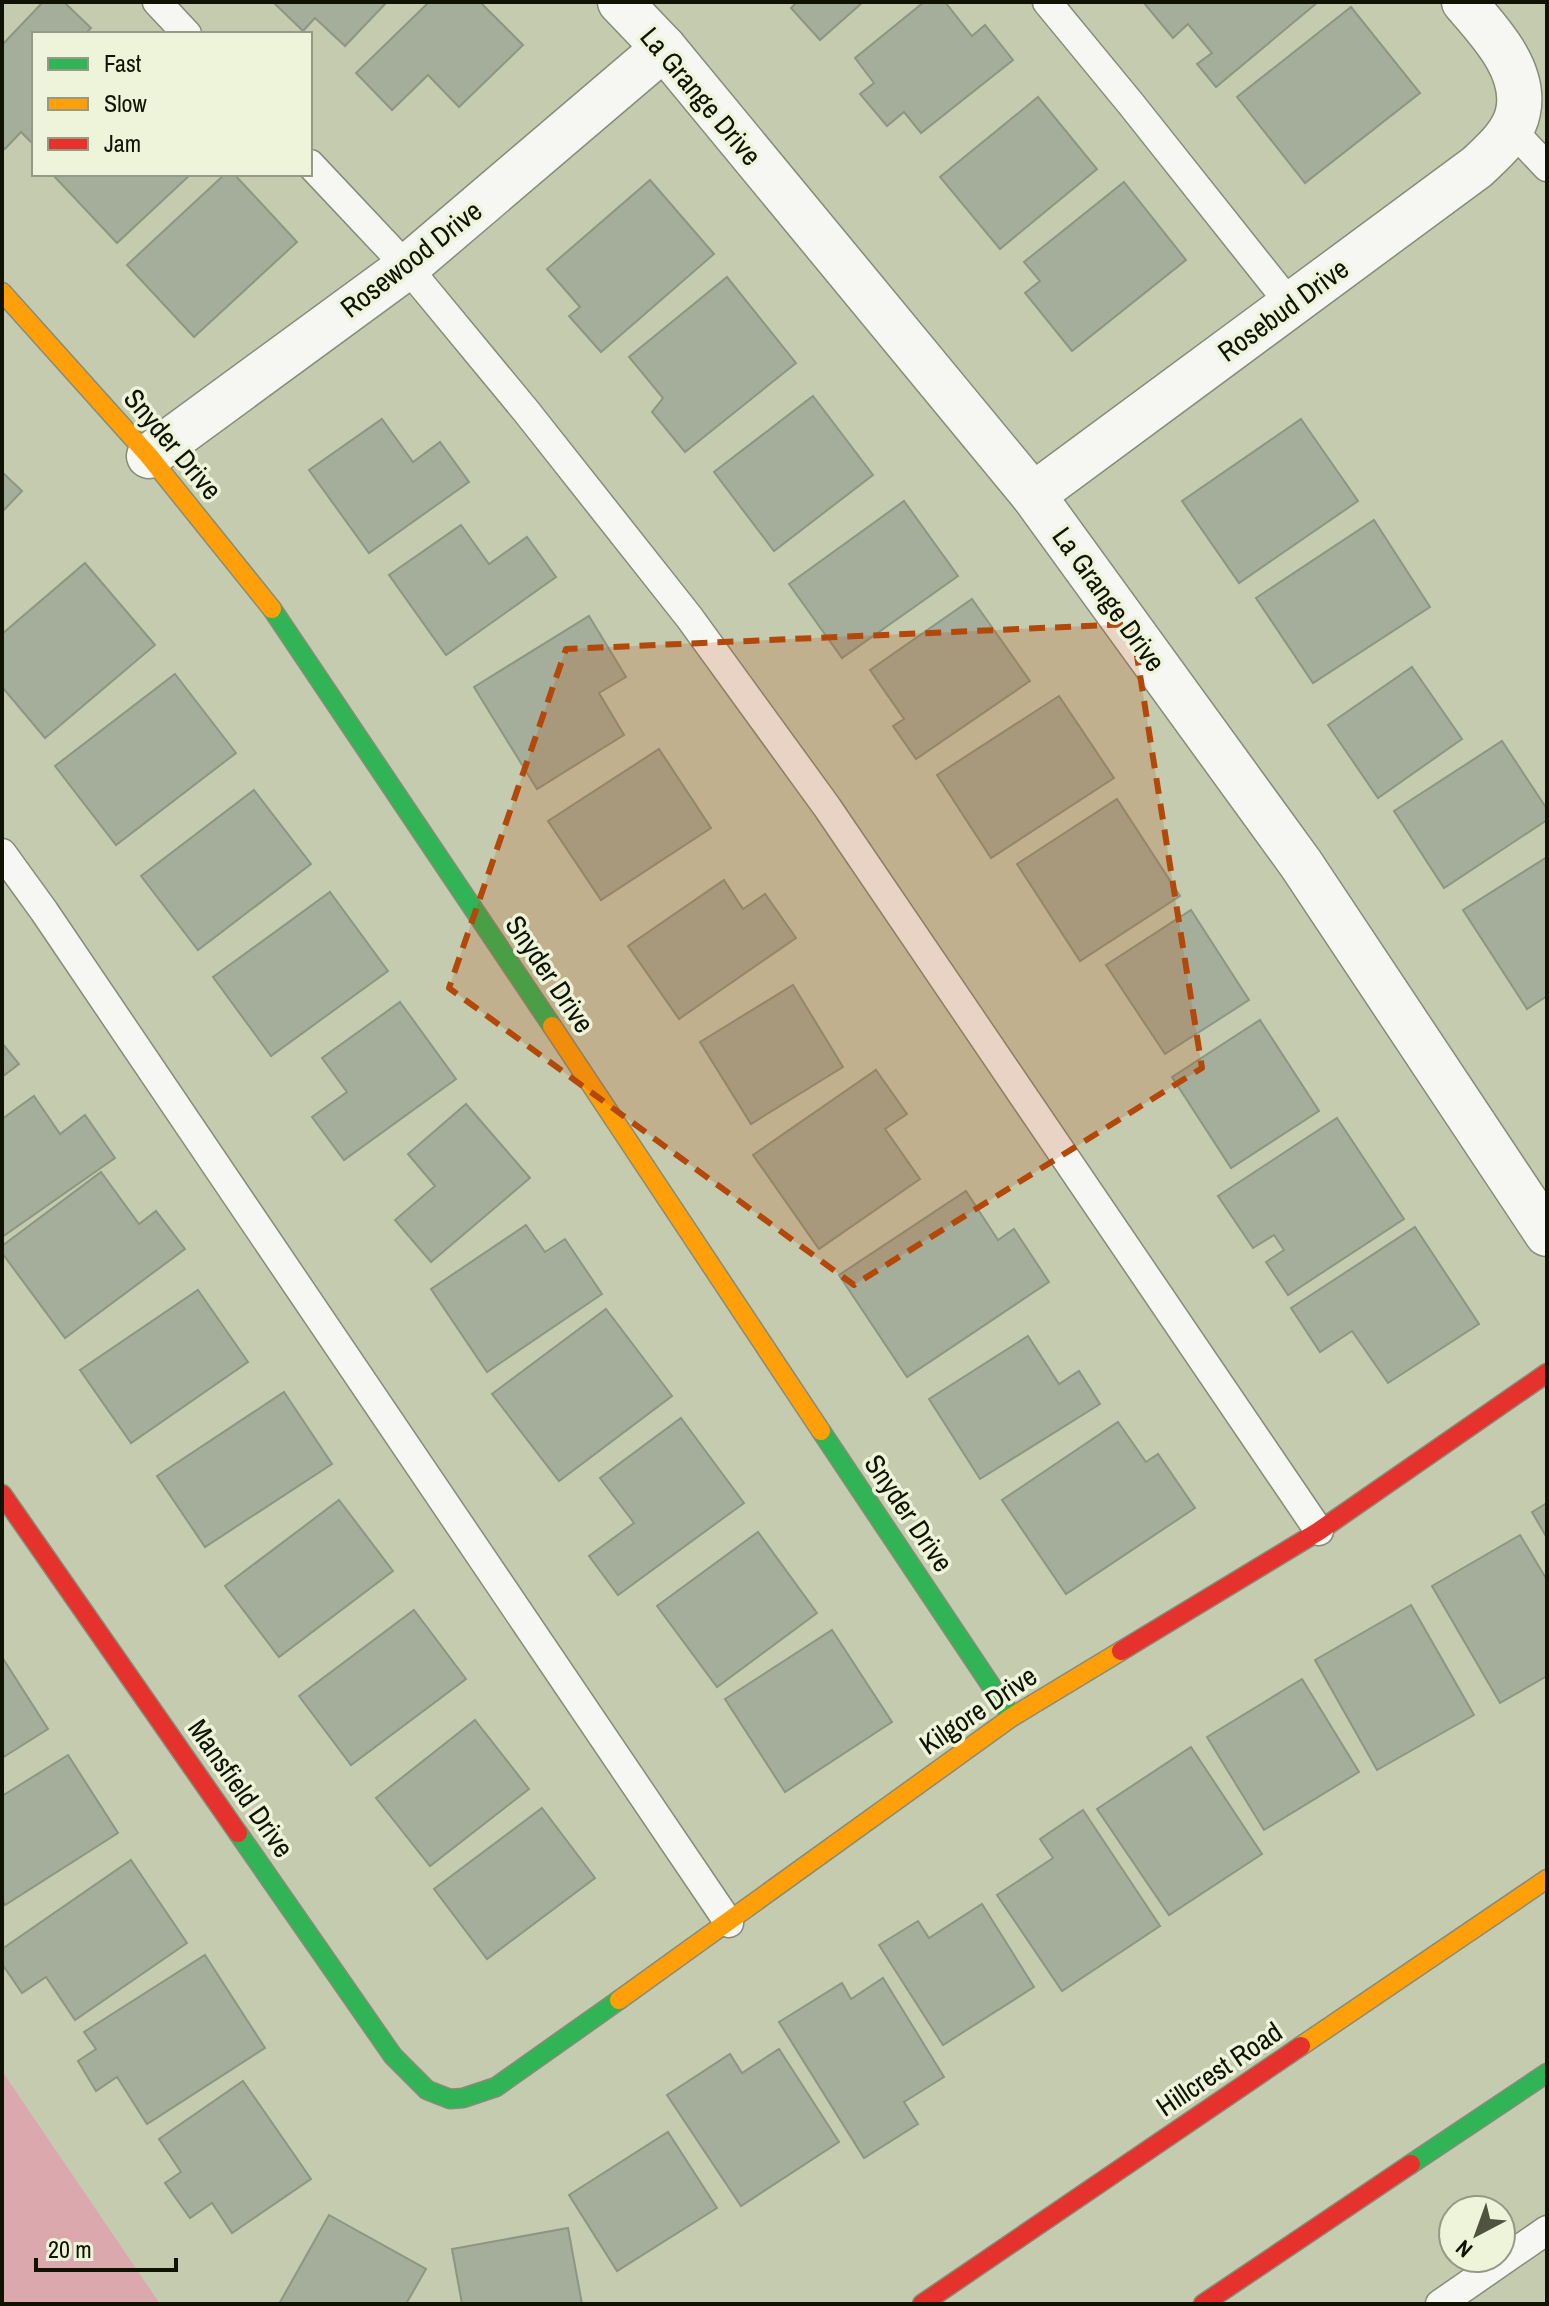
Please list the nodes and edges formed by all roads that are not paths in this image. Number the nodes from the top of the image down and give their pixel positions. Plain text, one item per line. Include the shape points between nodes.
1 (157, 2) edge
2 (620, 2) edge
3 (1047, 2) edge
4 (1464, 2) edge
5 (185, 32) edge
6 (664, 48) junction
7 (1515, 120) junction
8 (312, 166) edge
9 (1547, 167) edge
10 (407, 267) junction
11 (2, 292) edge
12 (1290, 304) junction
13 (149, 456) junction
14 (1033, 495) junction
15 (2, 853) edge
16 (1547, 1234) edge
17 (1547, 1373) edge
18 (2, 1494) edge
19 (1319, 1531) junction
20 (1012, 1717) junction
21 (1547, 1879) edge
22 (729, 1923) junction
23 (1547, 2073) edge
24 (448, 2100) joint
25 (1547, 2230) edge
26 (922, 2304) edge
27 (1203, 2304) edge
28 (1440, 2304) edge

1 - 5 lane
2 - 6 street, La Grange Drive
3 - 12 lane
4 - 7 street via 1512,68 1517,84
6 - 10 street, Rosewood Drive
6 - 14 street, La Grange Drive
7 - 9 lane
7 - 12 street, Rosebud Drive via 1477,167
8 - 10 lane
10 - 13 street, Rosewood Drive
10 - 19 lane via 689,617 827,807
11 - 13 street, Snyder Drive
12 - 14 street, Rosebud Drive
13 - 20 street, Snyder Drive via 278,616
14 - 16 street, La Grange Drive via 1301,864
15 - 22 lane
17 - 19 street, Kilgore Drive
18 - 24 street, Mansfield Drive via 393,2056 414,2081
19 - 20 street, Kilgore Drive
20 - 22 street, Kilgore Drive
21 - 26 street, Hillcrest Road
22 - 24 street, Kilgore Drive via 496,2087 475,2098
23 - 27 street
25 - 28 lane

